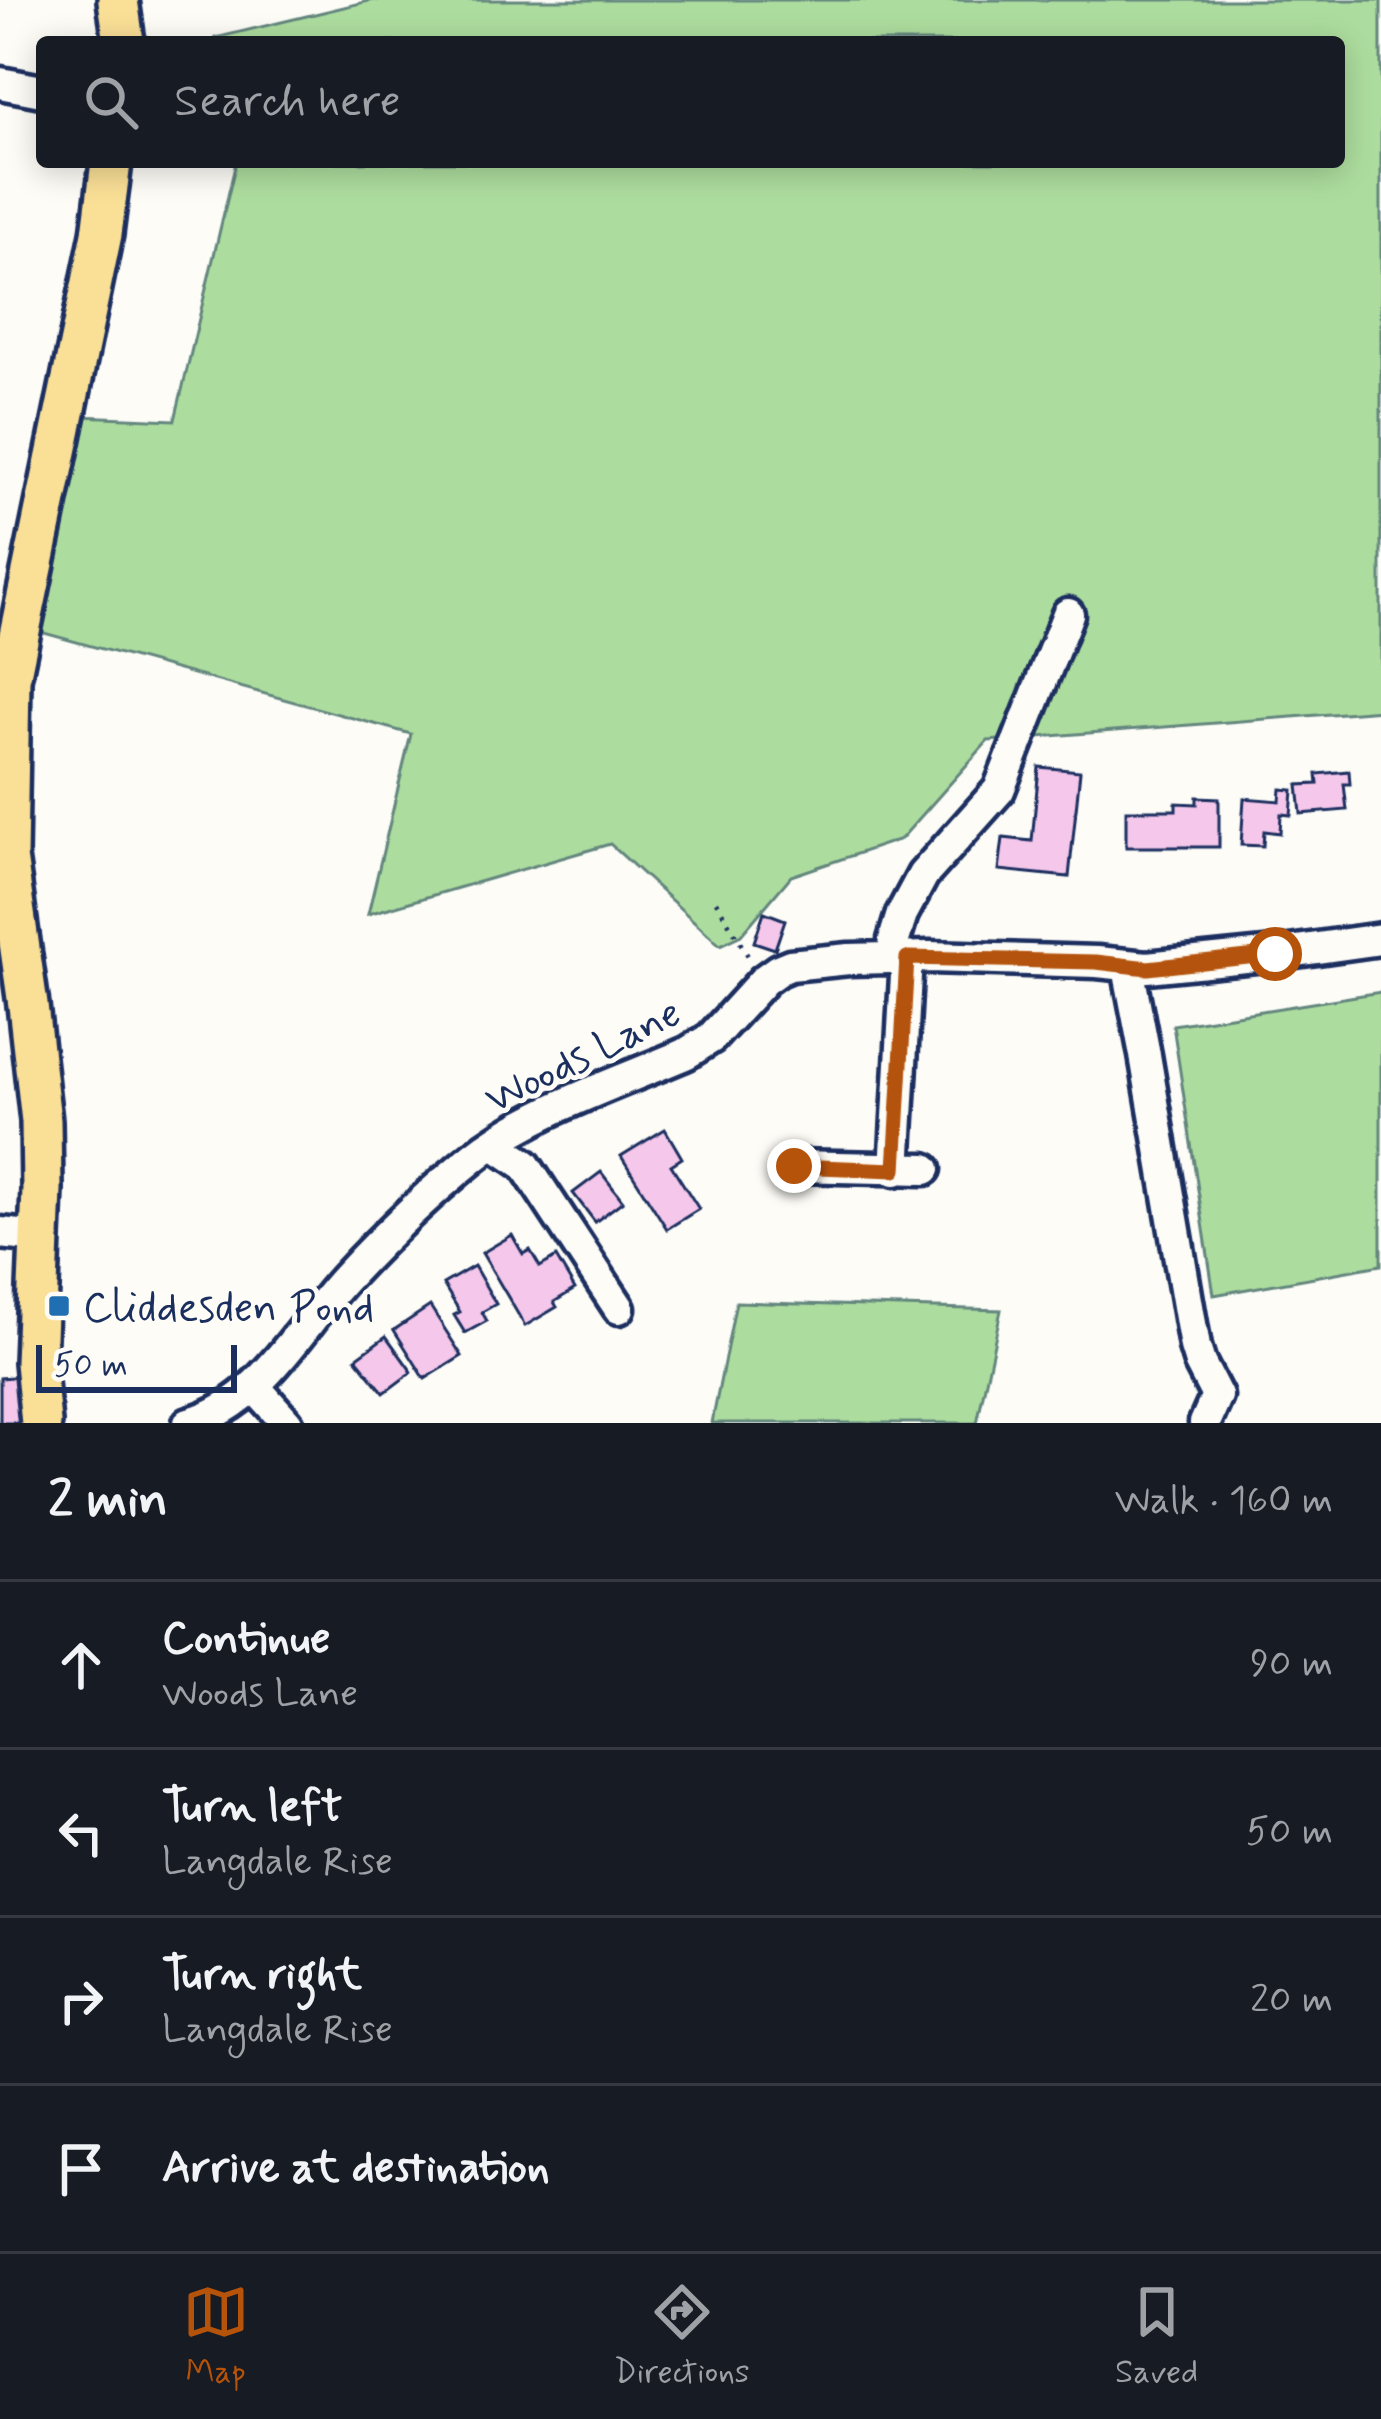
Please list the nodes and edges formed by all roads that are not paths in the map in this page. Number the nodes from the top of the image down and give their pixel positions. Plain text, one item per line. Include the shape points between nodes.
1 (118, 0) edge
2 (123, 36) edge
3 (0, 83) edge
4 (36, 90) edge
5 (110, 168) edge
6 (1068, 614) dead end
7 (3, 857) edge
8 (1381, 939) edge
9 (900, 957) junction
10 (1128, 967) junction
11 (494, 1144) junction
12 (794, 1166) dead end
13 (0, 1233) edge
14 (40, 1237) junction
15 (619, 1308) dead end
16 (254, 1386) junction
17 (41, 1423) edge
18 (189, 1423) edge
19 (287, 1423) edge
20 (1205, 1423) edge

1 - 2 main road
3 - 4 street
5 - 7 main road via 10,679
6 - 9 street via 999,790 923,874 902,914 894,940
7 - 14 main road via 41,1121
8 - 10 street
9 - 10 street
9 - 11 street, Woods Lane via 790,965 687,1053
9 - 12 street via 910,1170
10 - 20 street via 1195,1347 1217,1396
11 - 15 street via 525,1165
11 - 16 street, Woods Lane via 391,1230
13 - 14 street
14 - 17 main road
16 - 18 street, Woods Lane
16 - 19 street

